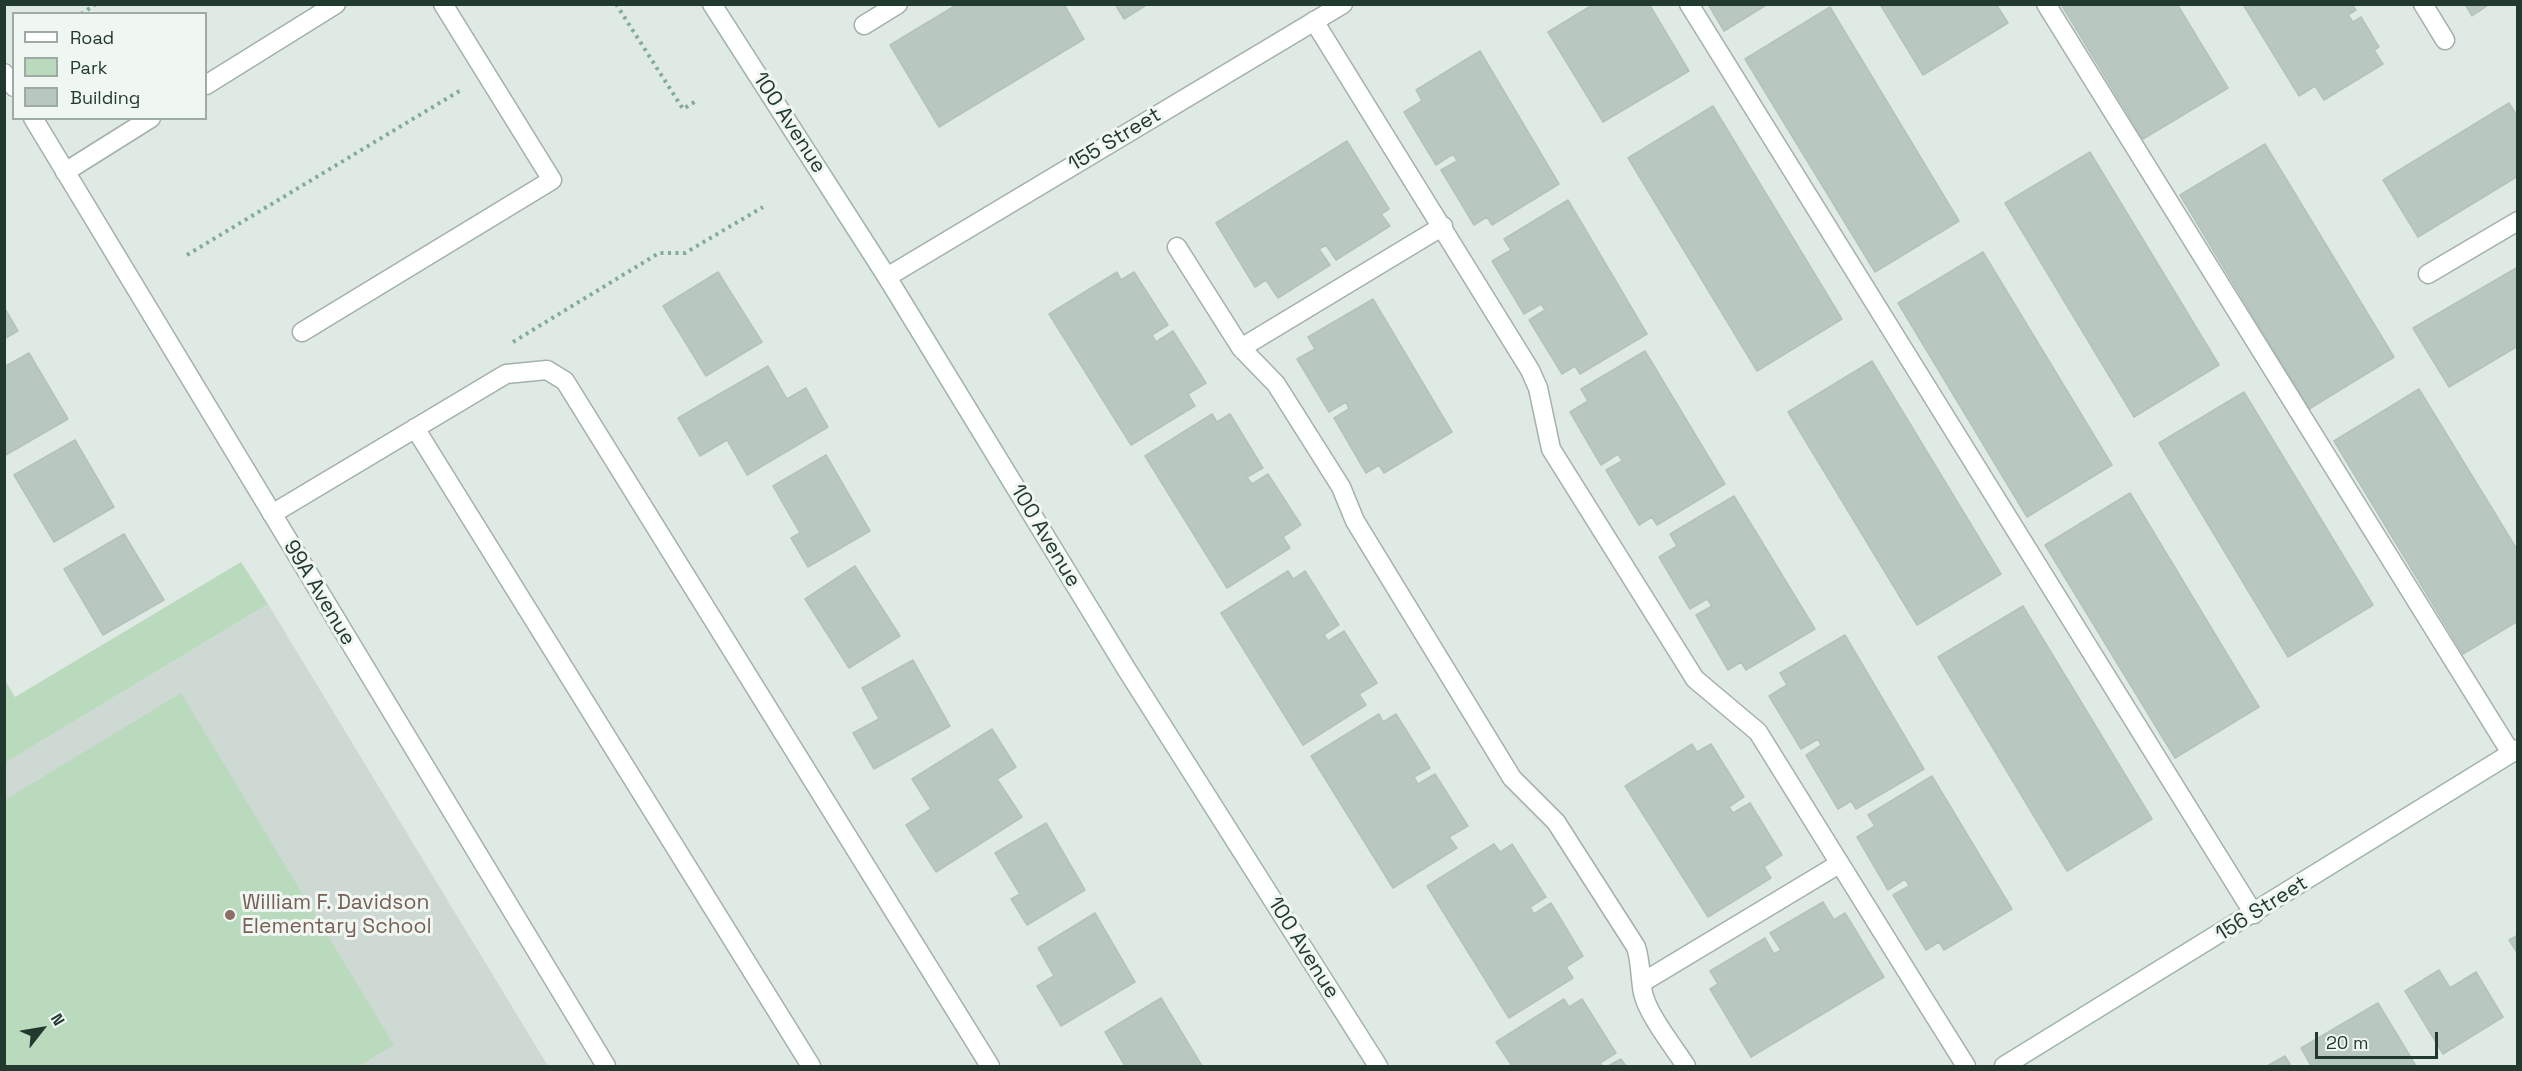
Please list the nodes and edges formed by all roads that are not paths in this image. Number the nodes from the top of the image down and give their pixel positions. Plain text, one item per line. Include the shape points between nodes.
1 (336, 4) edge
2 (443, 4) edge
3 (712, 4) edge
4 (898, 4) edge
5 (1343, 4) edge
6 (1689, 4) edge
7 (2046, 4) edge
8 (2423, 4) edge
9 (1314, 21) junction
10 (864, 25) dead end
11 (2445, 40) dead end
12 (207, 84) edge
13 (34, 120) edge
14 (148, 120) edge
15 (65, 171) junction
16 (2517, 221) edge
17 (1443, 226) junction
18 (1177, 247) dead end
19 (2428, 274) dead end
20 (887, 277) junction
21 (303, 332) dead end
22 (1241, 348) junction
23 (415, 428) junction
24 (272, 514) junction
25 (2514, 751) edge
26 (1839, 864) junction
27 (2254, 914) junction
28 (1643, 982) junction
29 (606, 1066) edge
30 (811, 1066) edge
31 (990, 1066) edge
32 (1378, 1066) edge
33 (1686, 1066) edge
34 (1966, 1066) edge
35 (2004, 1066) edge

1 - 12 main road
2 - 21 main road via 552,180
3 - 20 main road, 100 Avenue
4 - 10 main road
5 - 9 main road, 155 Street
6 - 27 main road
7 - 25 main road
8 - 11 main road
9 - 17 main road
9 - 20 main road, 155 Street
13 - 15 main road, 99A Avenue
14 - 15 main road
15 - 24 main road, 99A Avenue
16 - 19 main road
17 - 22 main road
17 - 26 main road via 1530,370 1538,388 1546,434 1557,459 1695,679 1758,732
18 - 22 main road
20 - 32 main road, 100 Avenue via 1127,670
22 - 28 main road via 1276,384 1341,487 1355,521 1512,778 1556,822 1636,947
23 - 24 main road
23 - 30 main road
23 - 31 main road via 506,374 548,370 565,381
24 - 29 main road, 99A Avenue
25 - 27 main road, 156 Street
26 - 28 main road
26 - 34 main road
27 - 35 main road, 156 Street
28 - 33 main road via 1648,1004

